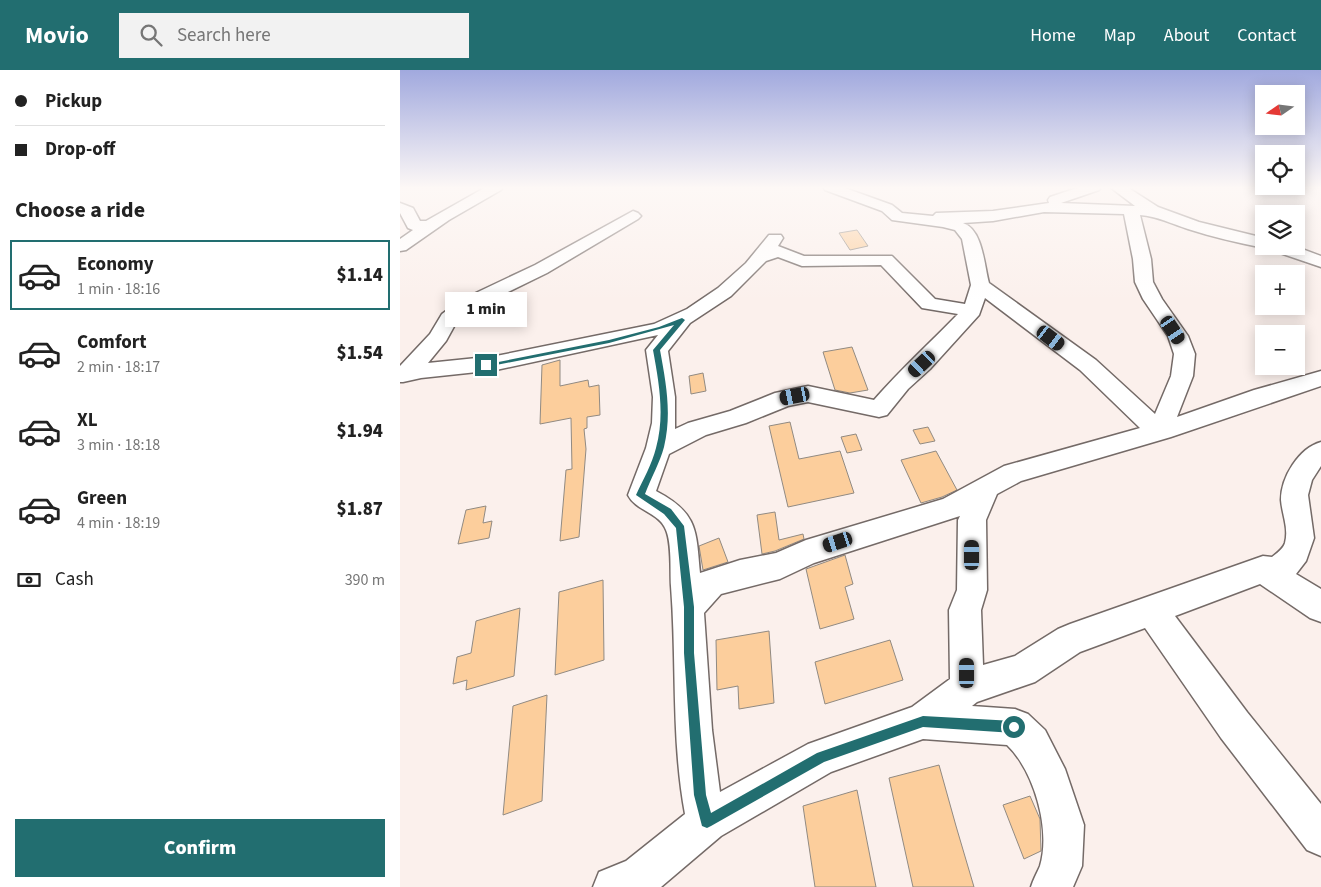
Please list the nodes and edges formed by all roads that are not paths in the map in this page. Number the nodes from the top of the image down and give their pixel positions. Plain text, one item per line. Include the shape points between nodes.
1 (422, 225) edge
2 (617, 225) edge
3 (955, 225) edge
4 (1134, 225) edge
5 (1191, 225) edge
6 (429, 226) joint
7 (775, 238) dead end
8 (1255, 241) edge
9 (400, 246) edge
10 (1302, 255) edge
11 (762, 257) junction
12 (1321, 262) edge
13 (980, 285) junction
14 (972, 311) junction
15 (682, 320) junction
16 (401, 375) edge
17 (1321, 378) edge
18 (1160, 431) junction
19 (660, 448) junction
20 (1321, 451) edge
21 (987, 487) junction
22 (1263, 569) junction
23 (689, 607) junction
24 (1321, 607) edge
25 (1152, 610) junction
26 (967, 688) junction
27 (923, 721) junction
28 (707, 822) junction
29 (1321, 836) edge
30 (614, 887) edge
31 (1052, 887) edge

1 - 6 street
2 - 16 street via 541,269 468,304 449,318 439,337
3 - 13 street via 970,238
4 - 18 street via 1144,281 1152,300 1183,345 1185,366
5 - 8 street
6 - 9 street
7 - 11 street
10 - 12 street
11 - 14 street via 778,251 802,261 886,260 929,304
11 - 15 street via 706,306
13 - 14 street
13 - 18 street via 1088,365
14 - 19 street via 879,409 808,394 783,399 697,429
15 - 16 street via 609,342 486,365 446,367
15 - 19 street via 656,350 665,398
17 - 18 street
18 - 21 street via 1013,474
19 - 23 street via 640,495 668,511 680,526
20 - 22 street via 1300,476 1295,500 1302,530 1295,553 1277,572
21 - 23 street via 951,508 806,553 780,566 711,583
21 - 26 street via 972,520 972,590 966,610
22 - 24 street
22 - 25 street
23 - 28 street via 693,720 700,795
25 - 26 street via 1070,640 1023,670
25 - 29 street via 1234,725
26 - 27 street
27 - 28 street via 821,757
27 - 31 street via 1014,727 1032,743 1046,769 1064,825 1061,866
28 - 30 street via 639,878

